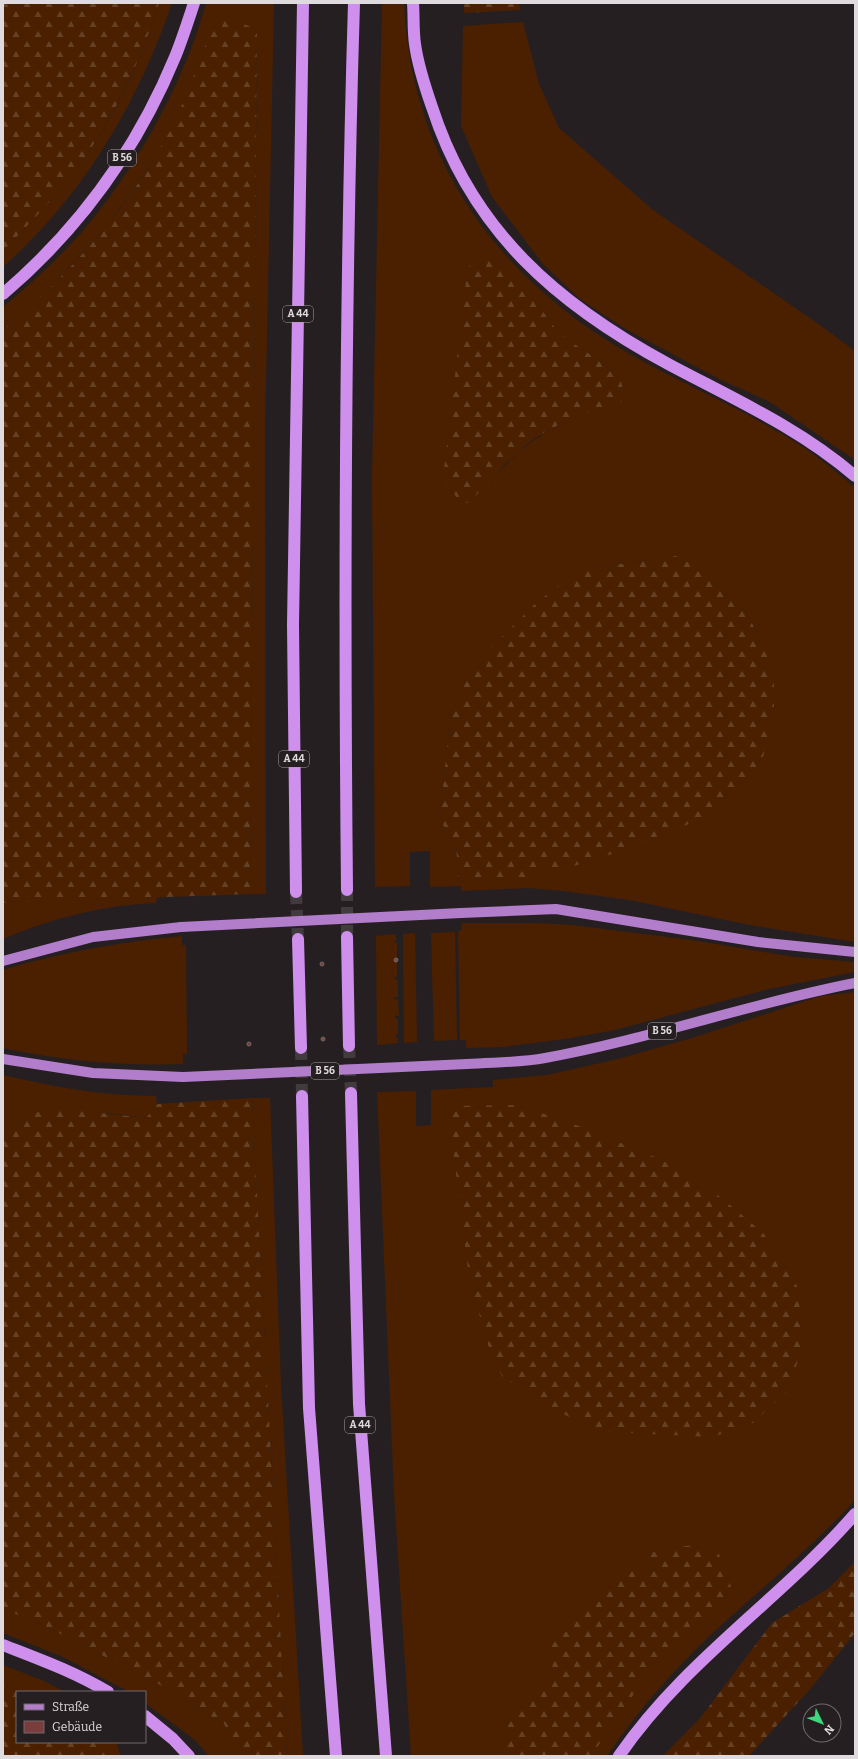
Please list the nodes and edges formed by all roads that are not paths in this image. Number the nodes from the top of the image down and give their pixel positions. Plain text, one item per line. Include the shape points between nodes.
1 (194, 3) edge
2 (303, 3) edge
3 (354, 3) edge
4 (413, 3) edge
5 (3, 294) edge
6 (855, 476) edge
7 (347, 890) tunnel mouth
8 (296, 892) tunnel mouth
9 (347, 937) tunnel mouth
10 (298, 939) tunnel mouth
11 (855, 952) edge
12 (3, 961) edge
13 (855, 983) edge
14 (349, 1046) tunnel mouth
15 (301, 1048) tunnel mouth
16 (3, 1059) edge
17 (351, 1093) tunnel mouth
18 (302, 1096) tunnel mouth
19 (855, 1514) edge
20 (3, 1644) edge
21 (106, 1691) edge
22 (146, 1717) edge
23 (189, 1756) edge
24 (336, 1756) edge
25 (386, 1756) edge
26 (620, 1756) edge

1 - 5 highway, B 56 via 162,87 135,138 80,216 44,256
2 - 8 highway, A 44 via 293,625
3 - 7 highway via 344,624
4 - 6 highway via 415,44 440,132 479,206 511,247 554,289 596,321 670,365 801,435
9 - 14 highway
10 - 15 highway
11 - 12 main road, bridge via 758,942 556,908 181,927 93,937
13 - 16 main road, B 56, bridge via 751,1006 685,1026 544,1058 183,1077 93,1073
17 - 25 highway, A 44 via 359,1404
18 - 24 highway via 309,1408
19 - 26 highway via 832,1541 676,1686
20 - 21 highway via 89,1680
22 - 23 highway

